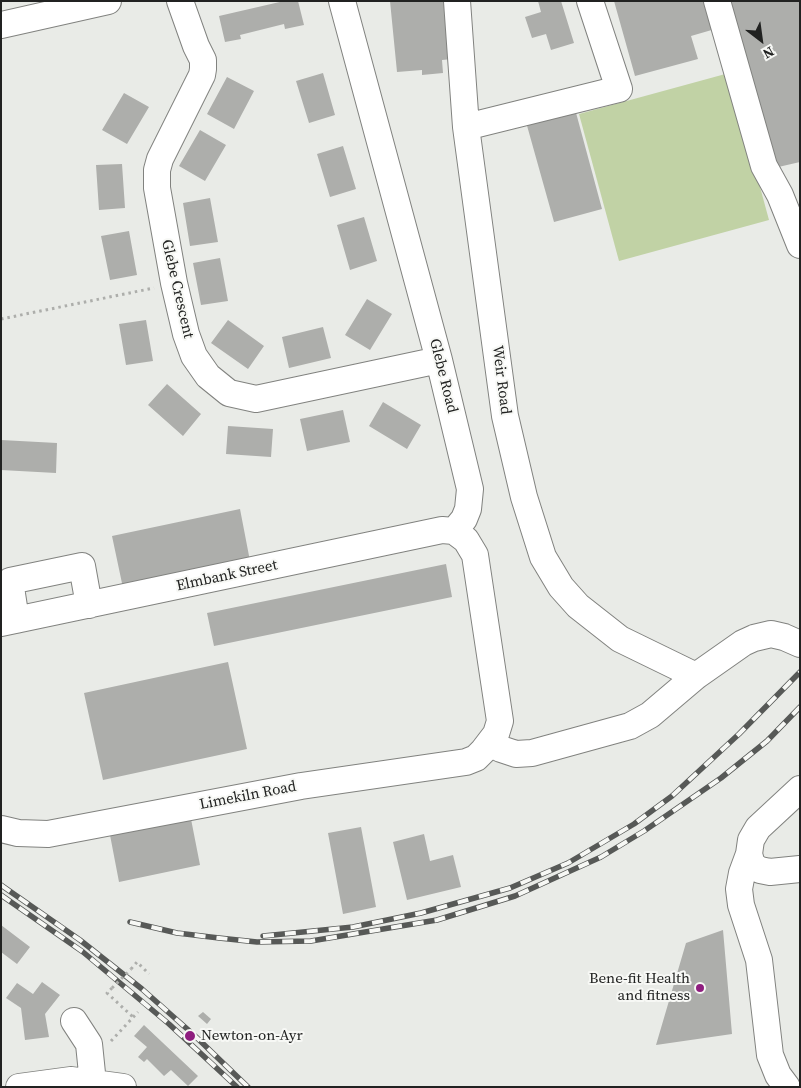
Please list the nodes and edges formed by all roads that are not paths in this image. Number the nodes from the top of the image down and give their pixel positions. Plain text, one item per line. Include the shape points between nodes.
1 (108, 1) edge
2 (180, 1) edge
3 (342, 1) edge
4 (457, 1) edge
5 (590, 1) edge
6 (718, 1) edge
7 (1, 25) edge
8 (466, 126) junction
9 (795, 219) edge
10 (800, 245) edge
11 (439, 360) junction
12 (454, 531) junction
13 (89, 605) junction
14 (9, 622) edge
15 (800, 644) edge
16 (696, 676) junction
17 (490, 743) junction
18 (800, 789) edge
19 (1, 829) edge
20 (749, 854) junction
21 (800, 870) edge
22 (74, 1021) dead end
23 (93, 1083) junction
24 (19, 1087) edge
25 (123, 1087) edge
26 (787, 1087) edge

1 - 7 street
2 - 11 street, Glebe Crescent via 203,60 203,68 160,159 156,188 186,334 194,356 208,376 229,392 256,398
3 - 11 street, Glebe Road
4 - 8 street, Weir Road
5 - 8 street via 619,89
6 - 9 street via 764,166
8 - 16 street, Weir Road via 505,416 524,497 543,556 561,587 578,606 620,639
9 - 10 street
11 - 12 street, Glebe Road via 470,489 468,509
12 - 13 street, Elmbank Street via 442,530
12 - 17 street via 466,540 475,555 500,721
13 - 14 street, Elmbank Street
13 - 14 street via 82,566 10,581
15 - 16 street via 771,634 754,638
16 - 17 street via 641,721 630,726 540,751 516,754
17 - 19 street, Limekiln Road via 476,758 466,762 300,786 48,834
18 - 20 street via 758,828 751,840
20 - 21 street via 752,865 760,870
20 - 26 street via 739,888 741,904 759,960 770,1055
22 - 23 street via 89,1044
23 - 24 street via 71,1080
23 - 25 street

